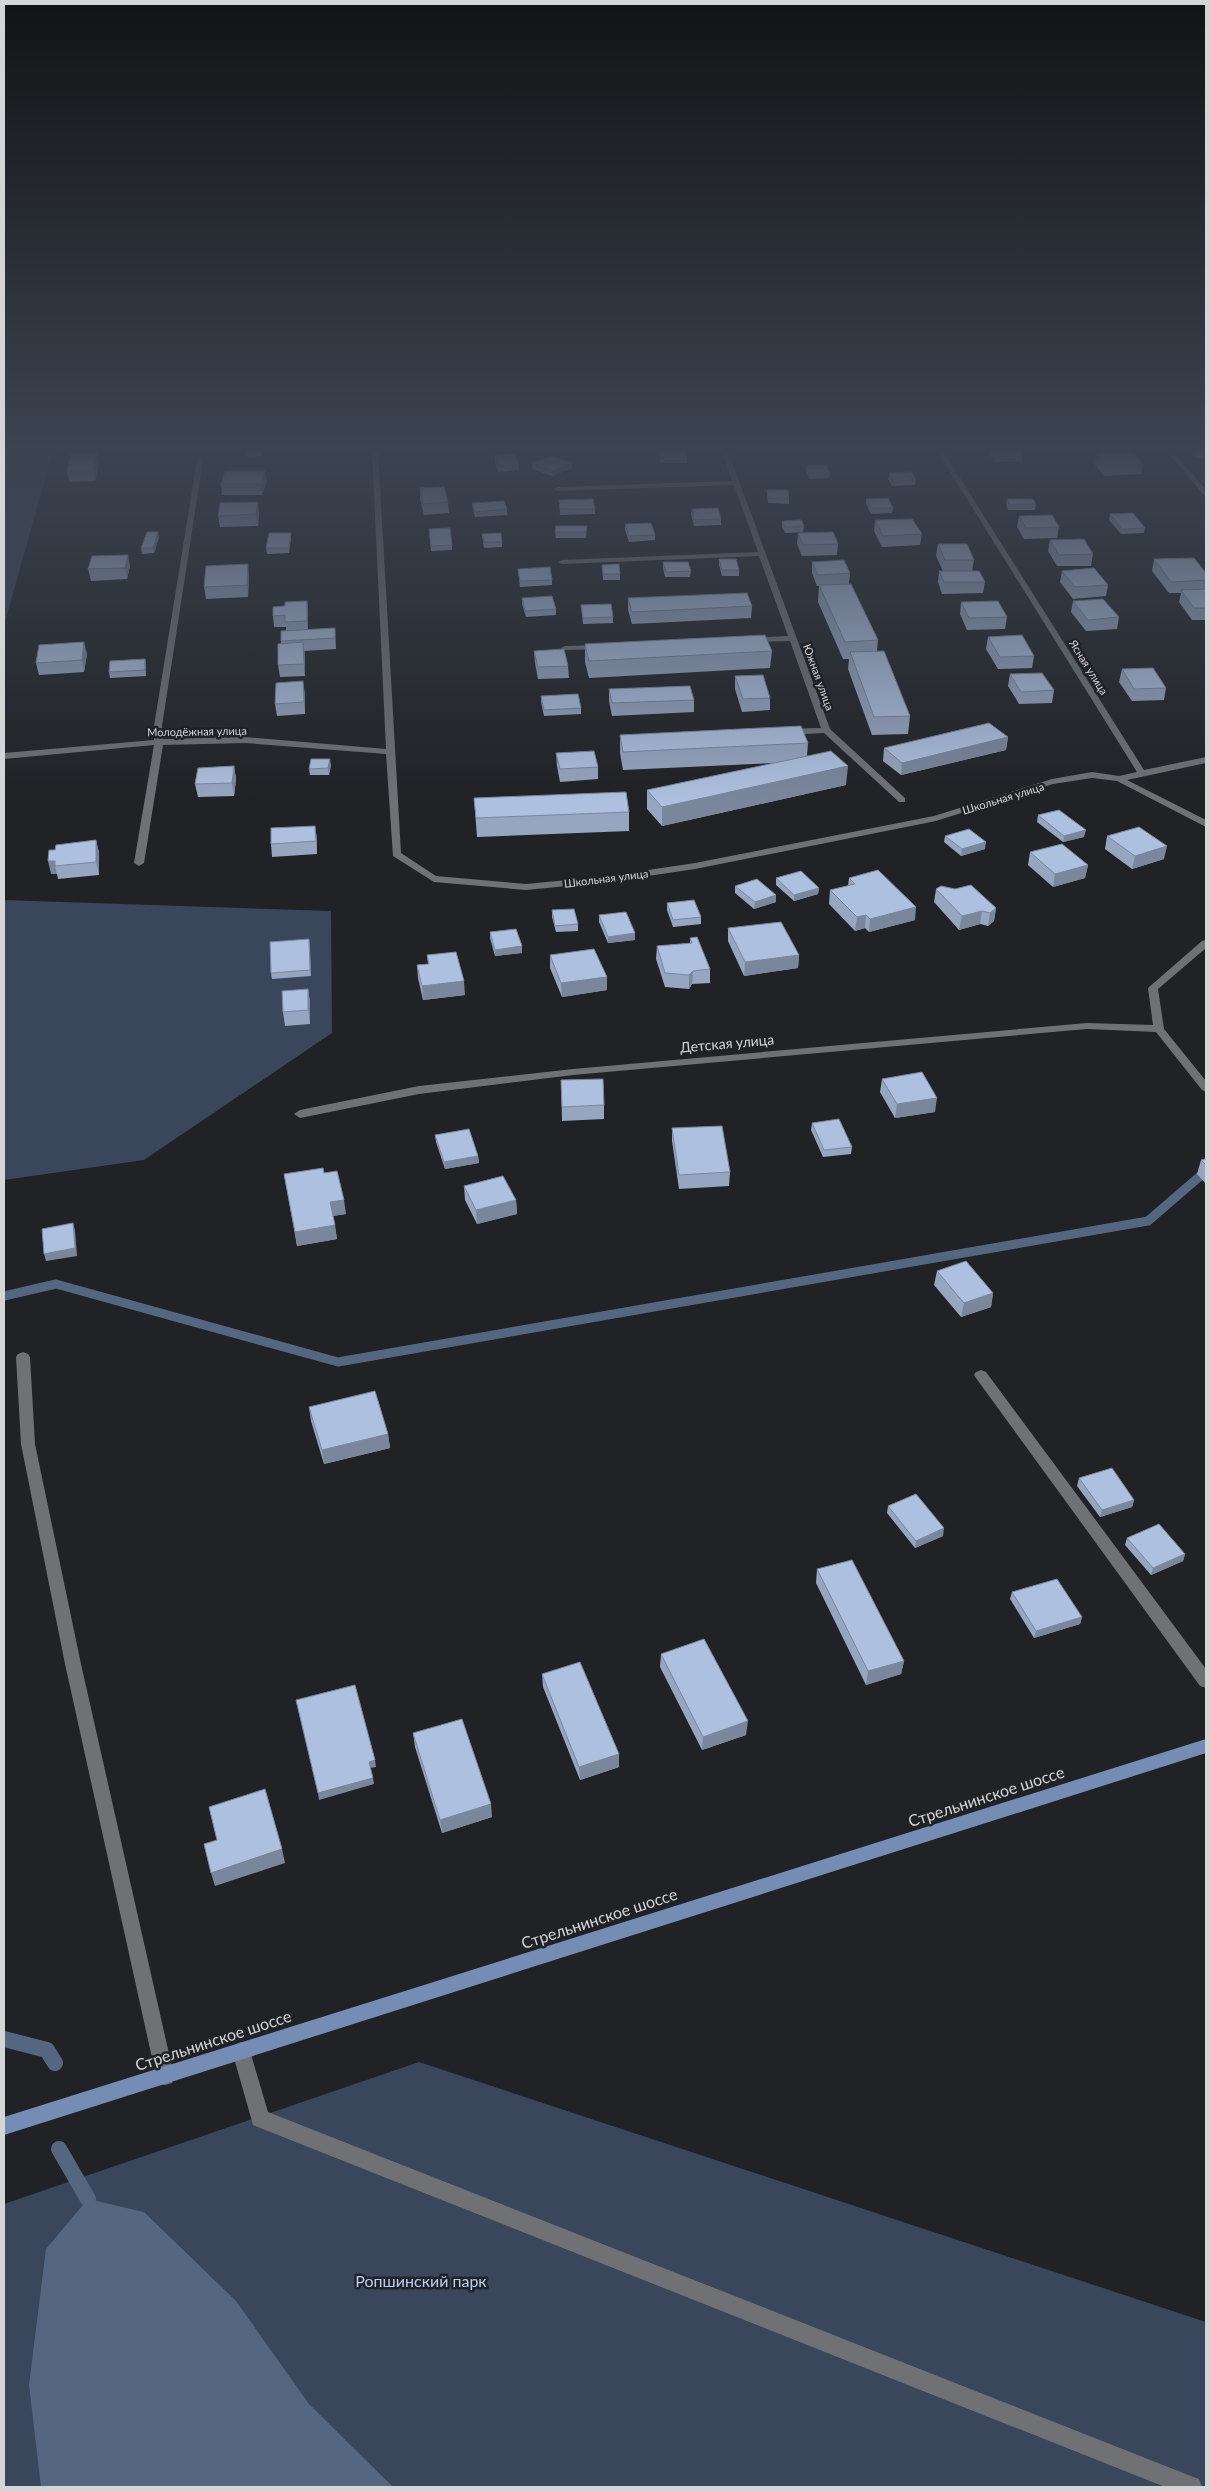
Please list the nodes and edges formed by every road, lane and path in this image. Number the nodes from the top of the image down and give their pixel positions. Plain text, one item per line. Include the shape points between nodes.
1 (183, 567) edge
2 (381, 567) edge
3 (768, 567) edge
4 (1013, 567) edge
5 (793, 638) junction
6 (743, 641) edge
7 (605, 647) edge
8 (565, 648) edge
9 (826, 730) junction
10 (776, 732) edge
11 (159, 742) junction
12 (391, 752) junction
13 (4, 756) edge
14 (1206, 760) edge
15 (1142, 773) junction
16 (1119, 779) junction
17 (902, 800) dead end
18 (1206, 824) edge
19 (139, 863) dead end
20 (1206, 943) edge
21 (1159, 1029) junction
22 (1206, 1088) edge
23 (300, 1114) dead end
24 (23, 1357) dead end
25 (981, 1375) dead end
26 (1206, 1681) edge
27 (1206, 1746) edge
28 (240, 2051) junction
29 (165, 2076) junction
30 (4, 2126) edge
31 (1190, 2487) edge

1 - 11 street via 158,726
2 - 12 street, Школьная улица
3 - 5 street, Южная улица
4 - 15 street, Ясная улица
5 - 6 street
5 - 9 street, Южная улица
7 - 8 street
9 - 10 street
9 - 17 street, Южная улица
11 - 12 street, Молодёжная улица via 245,740
11 - 13 street, Молодёжная улица
11 - 19 street
12 - 16 street, Школьная улица via 396,854 434,880 526,887 695,866 936,818 1052,782 1092,775
14 - 15 street
15 - 16 street
16 - 18 street, Школьная улица
20 - 21 street via 1153,988
21 - 22 street
21 - 23 street, Детская улица via 1087,1026 573,1072 418,1090
24 - 29 street via 28,1444 73,1664
25 - 26 street
27 - 28 main road, Стрельнинское шоссе
28 - 29 main road, Стрельнинское шоссе
28 - 31 street via 260,2118
29 - 30 main road, Стрельнинское шоссе

